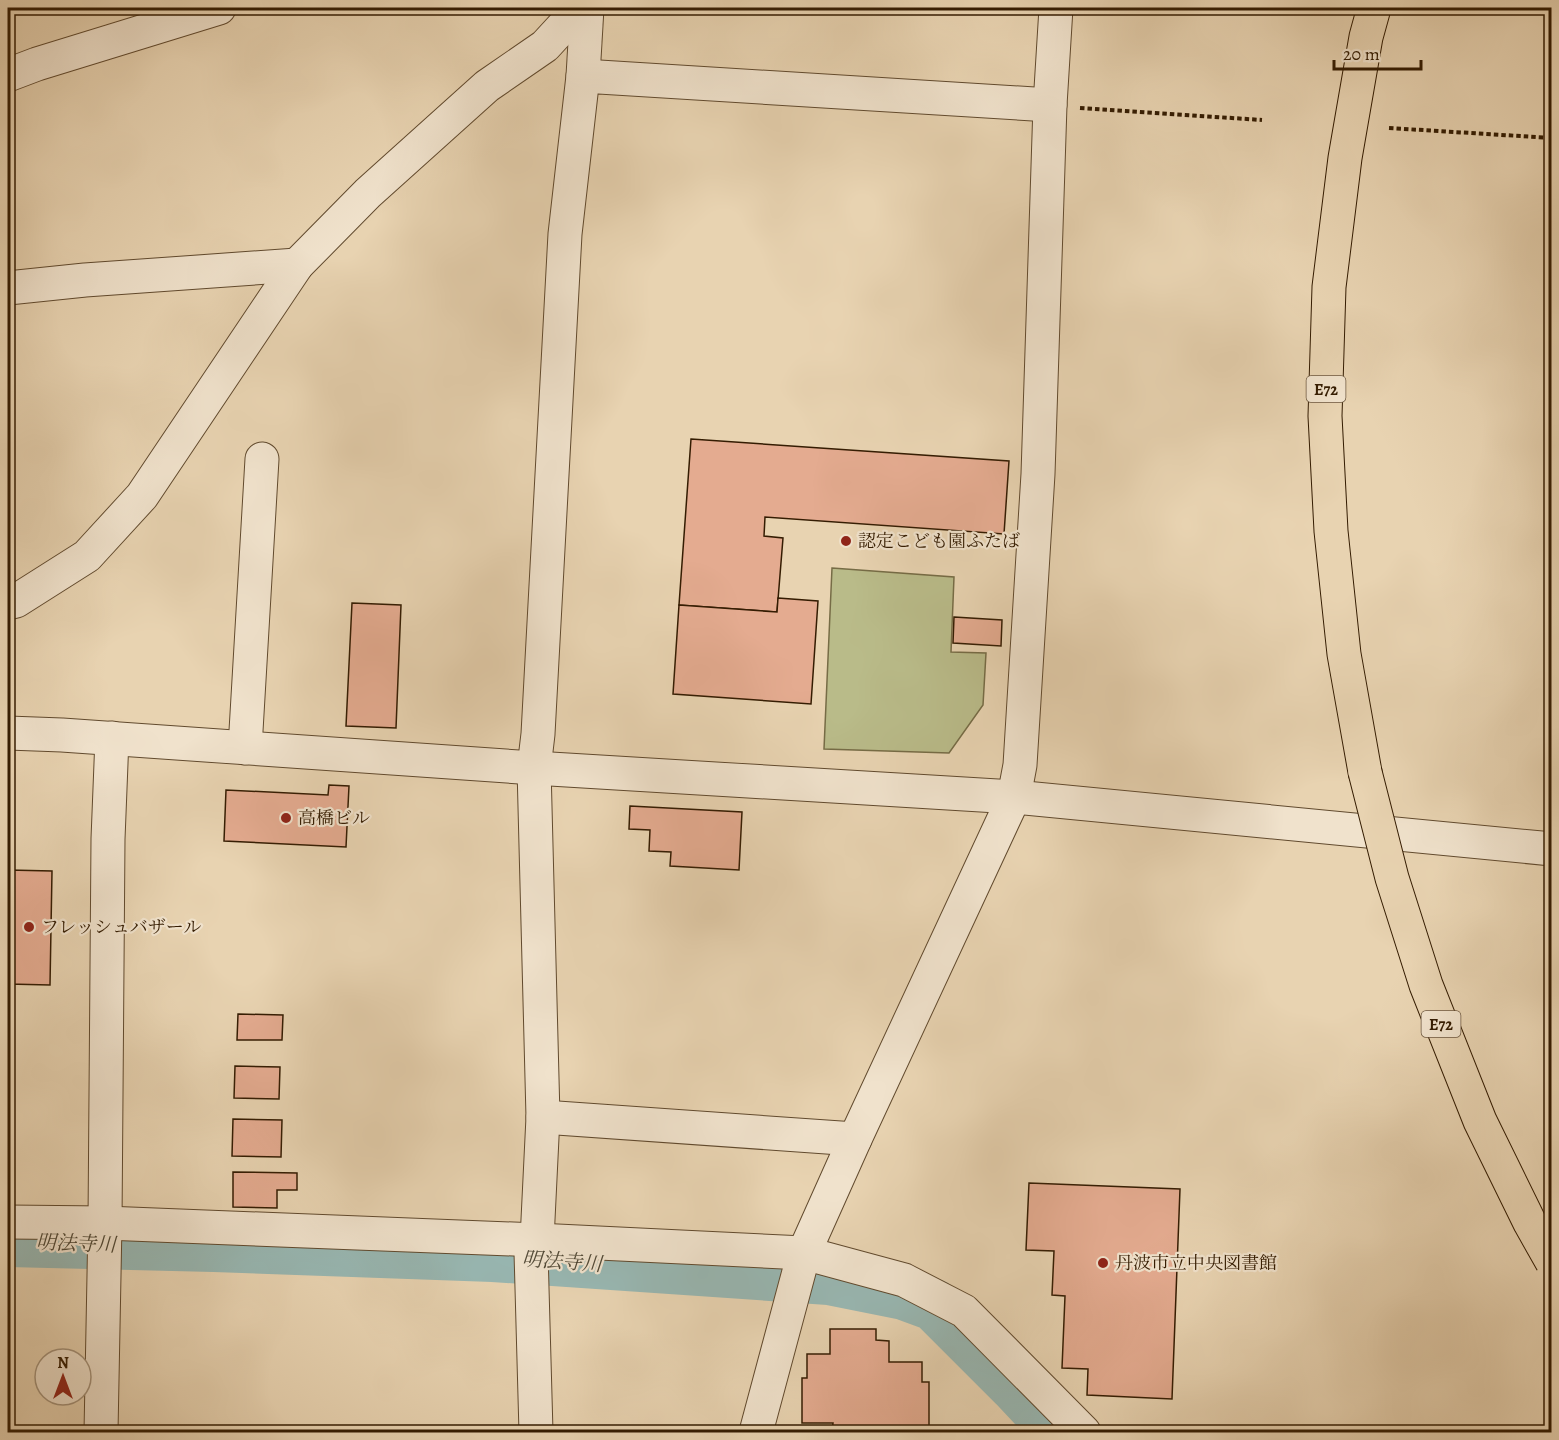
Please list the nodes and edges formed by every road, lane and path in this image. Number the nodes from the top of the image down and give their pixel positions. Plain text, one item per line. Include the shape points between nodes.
1 (219, 8) edge
2 (580, 8) edge
3 (587, 8) edge
4 (1056, 8) edge
5 (1374, 8) edge
6 (8, 75) edge
7 (583, 76) junction
8 (1050, 105) junction
9 (1262, 120) dead end
10 (1389, 128) dead end
11 (1551, 138) edge
12 (297, 265) junction
13 (8, 288) edge
14 (262, 459) dead end
15 (8, 603) edge
16 (8, 733) edge
17 (112, 738) junction
18 (245, 748) junction
19 (534, 768) junction
20 (1014, 797) junction
21 (1551, 849) edge
22 (543, 1117) junction
23 (855, 1139) junction
24 (8, 1222) edge
25 (105, 1236) junction
26 (533, 1255) junction
27 (1551, 1262) edge
28 (800, 1268) junction
29 (101, 1432) edge
30 (536, 1432) edge
31 (756, 1432) edge
32 (1084, 1432) edge

1 - 6 street
2 - 12 street via 545,46 488,86 368,193
3 - 7 street
4 - 8 street
5 - 27 highway, E72, bridge via 1345,158 1329,287 1325,417 1330,531 1344,654 1365,772 1392,878 1426,986 1480,1121
7 - 8 street
7 - 19 street via 565,234
8 - 9 path
8 - 20 street via 1038,486 1020,765
10 - 11 path
12 - 13 street
12 - 15 street via 142,496 87,556
14 - 18 street
16 - 17 street
17 - 18 street
17 - 25 street
18 - 19 street
19 - 20 street
19 - 22 street
20 - 21 street
20 - 23 street
22 - 23 street
22 - 26 street
23 - 28 street
24 - 25 street
25 - 26 street
25 - 29 street
26 - 28 street
26 - 30 street
28 - 31 street
28 - 32 street via 904,1280 964,1311

